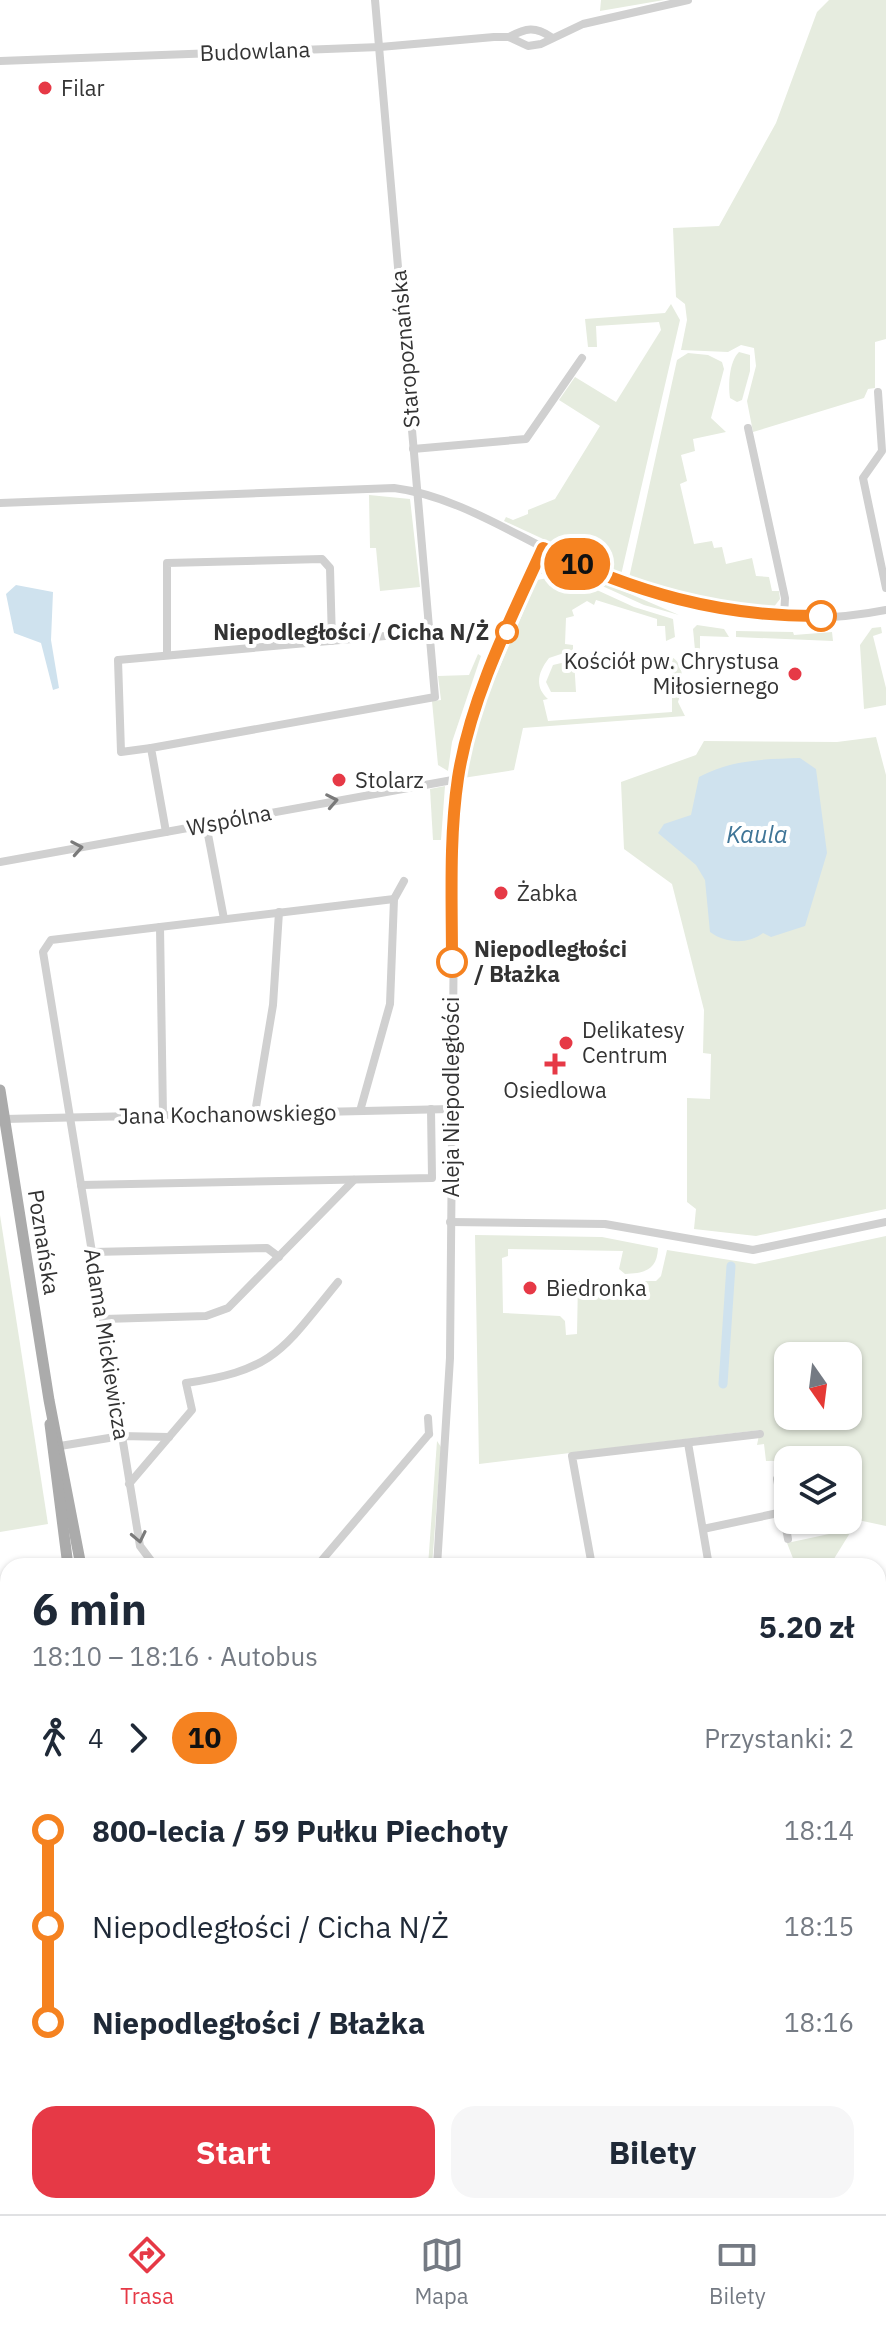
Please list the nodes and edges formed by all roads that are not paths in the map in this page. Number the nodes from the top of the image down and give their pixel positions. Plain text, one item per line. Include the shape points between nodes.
1 (375, 0) edge
2 (688, 0) edge
3 (509, 37) junction
4 (551, 37) junction
5 (380, 47) junction
6 (0, 61) edge
7 (582, 358) dead end
8 (878, 392) dead end
9 (748, 428) dead end
10 (413, 449) junction
11 (418, 491) junction
12 (0, 503) edge
13 (881, 544) edge
14 (543, 548) junction
15 (886, 588) edge
16 (886, 610) edge
17 (784, 616) junction
18 (430, 632) junction
19 (332, 641) junction
20 (167, 655) junction
21 (151, 748) junction
22 (458, 779) junction
23 (206, 824) junction
24 (166, 832) junction
25 (0, 862) edge
26 (404, 881) dead end
27 (394, 899) junction
28 (279, 912) junction
29 (224, 919) junction
30 (160, 927) junction
31 (0, 1090) edge
32 (431, 1109) junction
33 (451, 1109) junction
34 (360, 1111) junction
35 (255, 1113) junction
36 (163, 1115) junction
37 (71, 1117) junction
38 (4, 1119) junction
39 (354, 1180) junction
40 (81, 1185) junction
41 (450, 1222) junction
42 (886, 1222) edge
43 (93, 1252) junction
44 (279, 1257) junction
45 (338, 1282) dead end
46 (104, 1319) junction
47 (428, 1418) dead end
48 (429, 1434) junction
49 (760, 1434) dead end
50 (121, 1436) junction
51 (446, 1436) junction
52 (169, 1437) junction
53 (688, 1443) junction
54 (56, 1446) junction
55 (129, 1484) junction
56 (774, 1514) edge
57 (703, 1529) junction
58 (787, 1534) edge
59 (788, 1539) dead end
60 (67, 1558) edge
61 (79, 1558) edge
62 (149, 1558) edge
63 (324, 1558) edge
64 (438, 1558) edge
65 (591, 1558) edge
66 (708, 1558) edge

1 - 5 street, Staropoznańska
2 - 4 street, Budowlana via 583,24
3 - 4 street, Budowlana via 528,46
3 - 4 street, Budowlana via 538,28
3 - 5 street, Budowlana
5 - 6 street, Budowlana
5 - 10 street, Staropoznańska
7 - 10 street via 526,439
8 - 13 street via 882,451 863,478
9 - 17 street via 785,598
10 - 11 street, Staropoznańska
11 - 12 street via 374,487
11 - 14 street
11 - 18 street, Staropoznańska
13 - 15 street
14 - 17 street via 663,597 712,610
14 - 22 street, Aleja Niepodległości via 478,702
16 - 17 street
18 - 19 street
18 - 21 street, Staropoznańska via 435,697
19 - 20 street
19 - 20 street via 330,568 322,559 167,563
20 - 21 street via 118,660 121,752
21 - 24 street
23 -> 22 street, Wspólna
22 - 33 street, Aleja Niepodległości
23 - 24 street, Wspólna
23 - 29 street
25 -> 24 street, Wspólna
26 - 27 street
27 - 28 street
27 - 34 street via 390,1004
28 - 29 street
28 - 35 street via 273,1005
29 - 30 street
30 - 36 street
30 - 37 street, Adama Mickiewicza via 51,940 43,952
31 - 38 main road, Poznańska
32 - 33 street, Jana Kochanowskiego
32 - 34 street, Jana Kochanowskiego
32 - 39 street via 432,1178
33 - 41 street, Aleja Niepodległości
34 - 35 street, Jana Kochanowskiego
35 - 36 street, Jana Kochanowskiego
36 - 37 street, Jana Kochanowskiego
37 - 38 street, Jana Kochanowskiego
37 - 40 street, Adama Mickiewicza
38 - 54 main road, Poznańska
39 - 40 street
39 - 44 street
40 - 43 street, Adama Mickiewicza
41 - 42 street via 605,1224 753,1250
41 - 51 street, Aleja Niepodległości
43 - 44 street via 267,1248
43 - 46 street, Adama Mickiewicza
44 - 46 street via 220,1312
45 - 52 street via 265,1363 230,1376 186,1383 192,1410
46 - 50 street, Adama Mickiewicza
47 - 48 street
48 - 51 street
48 - 63 street
49 - 53 street
50 - 52 street
50 - 54 street
50 - 55 street, Adama Mickiewicza
51 - 64 street, Aleja Niepodległości
52 - 55 street
53 - 57 street
53 - 65 street via 572,1456
54 - 60 main road, Poznańska
54 - 61 main road, Poznańska
55 -> 62 street, Adama Mickiewicza via 140,1546
56 - 57 street
57 - 66 street
58 - 59 street

